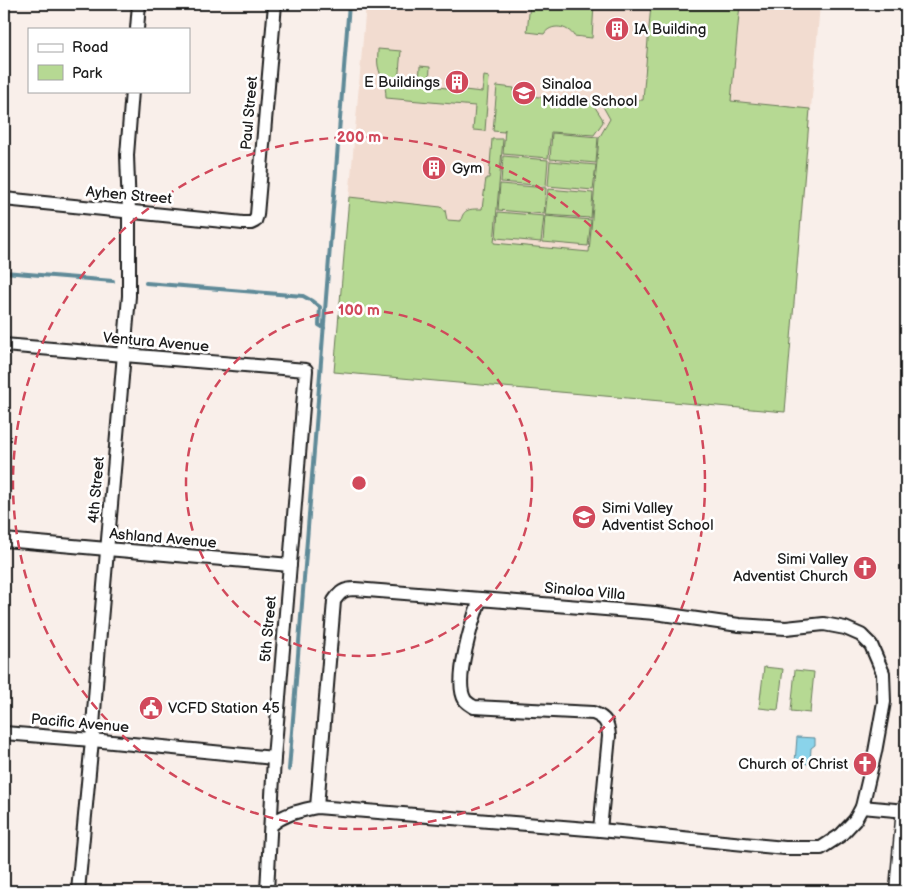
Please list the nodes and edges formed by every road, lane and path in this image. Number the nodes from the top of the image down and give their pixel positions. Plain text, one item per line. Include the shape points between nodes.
1 (139, 4) edge
2 (275, 4) edge
3 (137, 28) edge
4 (132, 92) edge
5 (4, 199) edge
6 (129, 212) junction
7 (251, 223) joint
8 (4, 345) edge
9 (125, 356) junction
10 (306, 370) joint
11 (4, 540) edge
12 (107, 550) junction
13 (290, 565) junction
14 (480, 599) junction
15 (4, 733) edge
16 (92, 740) junction
17 (274, 758) junction
18 (317, 807) junction
19 (862, 807) junction
20 (905, 810) edge
21 (271, 825) junction
22 (600, 830) junction
23 (78, 891) edge
24 (266, 891) edge
25 (899, 891) edge

1 - 3 street
2 - 7 street, Paul Street via 257,215
4 - 6 street, 4th Street via 127,155
5 - 6 street, Ayhen Street
6 - 7 street, Ayhen Street
6 - 9 street, 4th Street
8 - 9 street, Ventura Avenue
9 - 10 street, Ventura Avenue
9 - 12 street, 4th Street
10 - 13 street, 5th Street
11 - 12 street, Ashland Avenue
12 - 13 street, Ashland Avenue
12 - 16 street, 4th Street
13 - 17 street, 5th Street
14 - 18 street, Sinaloa Villa via 355,589 345,589 340,593 334,601
14 - 19 street, Sinaloa Villa via 656,613 739,626 786,628 824,624 861,635 871,644 883,673 884,702
14 - 22 street via 460,679 466,702 474,707 593,713 603,717 609,736
15 - 16 street, Pacific Avenue
16 - 17 street, Pacific Avenue
16 - 23 street, 4th Street
17 - 21 street, 5th Street
18 - 21 street, Sinaloa Villa via 290,813
18 - 22 street, Sinaloa Villa
19 - 20 street
19 - 22 street, Sinaloa Villa via 841,835 821,848 785,848
20 - 25 street
21 - 24 street, 5th Street

